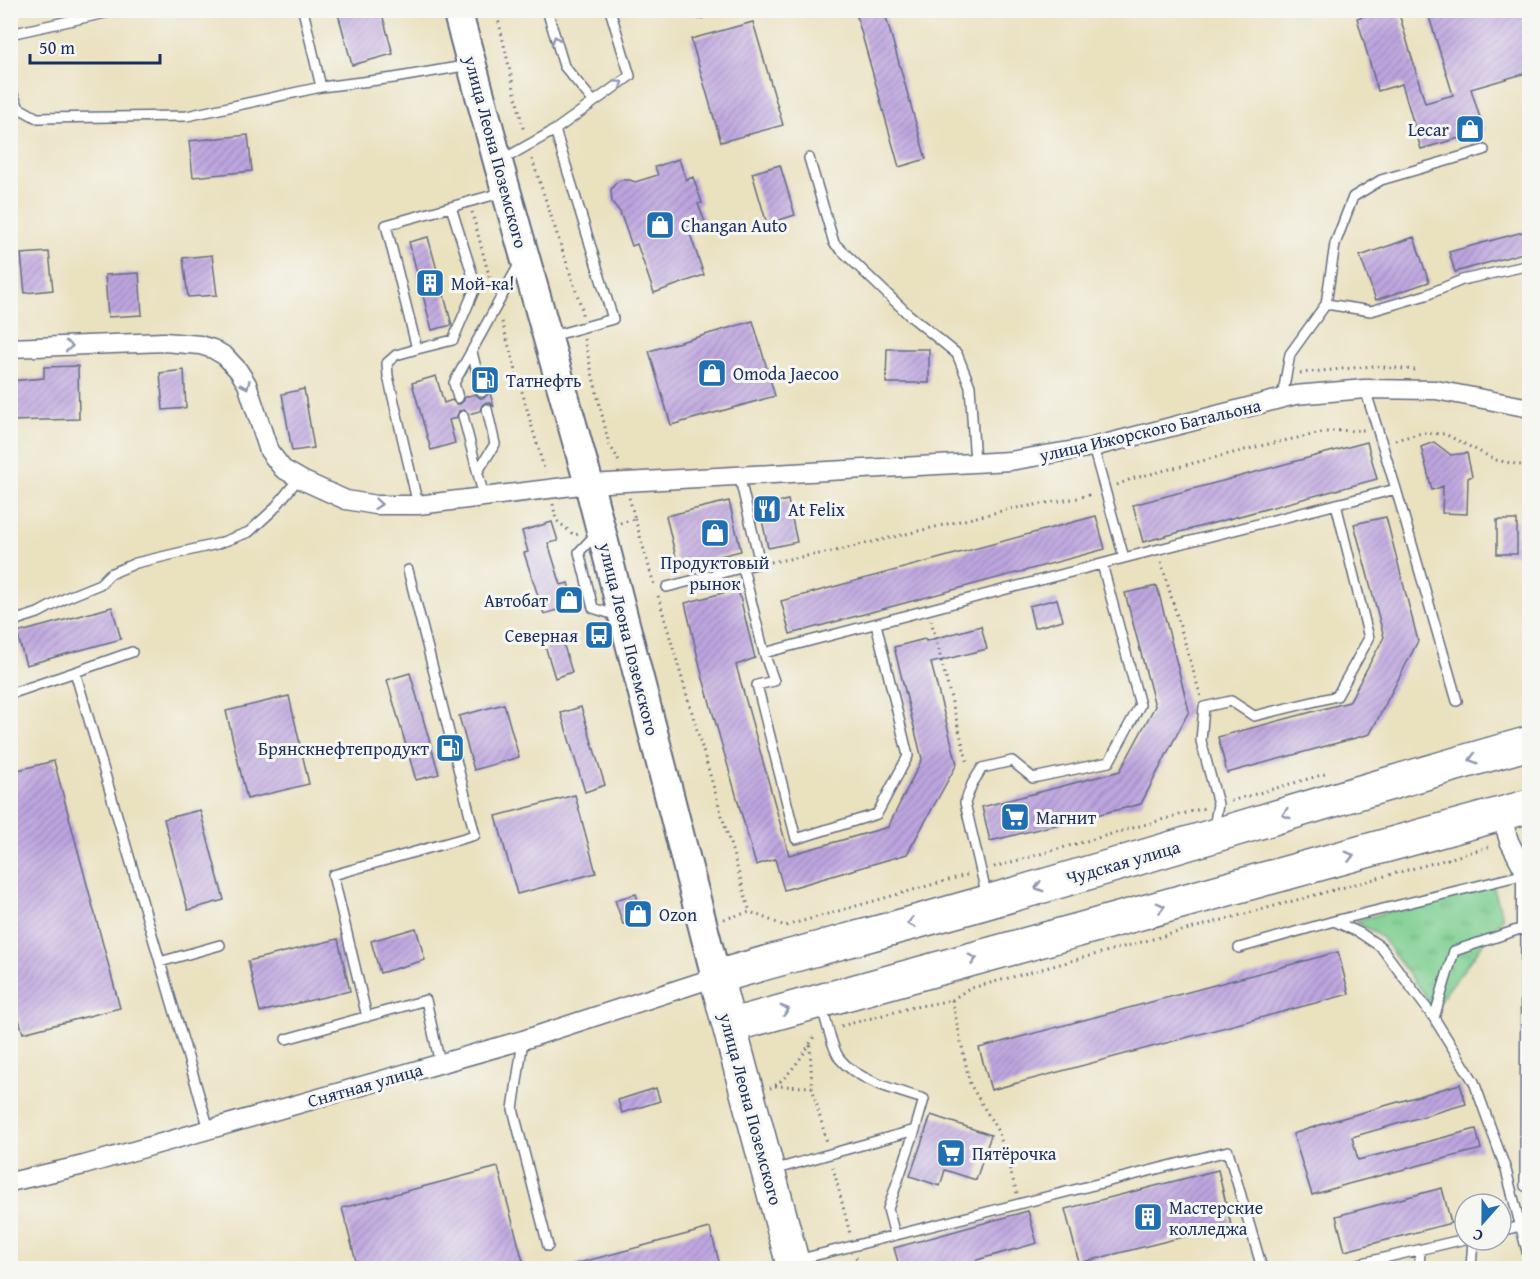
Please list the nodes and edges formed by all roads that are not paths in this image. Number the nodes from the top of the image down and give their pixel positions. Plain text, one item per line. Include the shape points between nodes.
1 (119, 10) edge
2 (303, 10) edge
3 (458, 10) edge
4 (547, 10) edge
5 (610, 10) edge
6 (10, 34) edge
7 (472, 64) junction
8 (321, 87) junction
9 (10, 88) edge
10 (593, 101) junction
11 (555, 130) junction
12 (1484, 150) dead end
13 (809, 158) dead end
14 (498, 162) junction
15 (507, 192) junction
16 (451, 207) junction
17 (524, 256) junction
18 (1530, 265) edge
19 (1326, 304) junction
20 (547, 337) junction
21 (10, 348) edge
22 (417, 349) junction
23 (472, 352) junction
24 (1365, 389) junction
25 (482, 392) dead end
26 (459, 398) dead end
27 (1282, 398) junction
28 (1530, 408) edge
29 (487, 409) dead end
30 (463, 416) dead end
31 (1093, 447) junction
32 (975, 463) junction
33 (478, 471) junction
34 (739, 475) junction
35 (299, 478) junction
36 (589, 484) junction
37 (1396, 489) junction
38 (484, 497) junction
39 (1336, 504) junction
40 (417, 505) junction
41 (1124, 558) junction
42 (1102, 564) junction
43 (743, 568) junction
44 (408, 570) dead end
45 (667, 587) dead end
46 (10, 622) edge
47 (876, 624) junction
48 (132, 652) dead end
49 (764, 653) junction
50 (75, 672) junction
51 (10, 694) edge
52 (1457, 701) dead end
53 (1530, 743) edge
54 (1515, 810) edge
55 (1213, 837) junction
56 (1528, 874) edge
57 (988, 902) junction
58 (1334, 921) junction
59 (1526, 927) junction
60 (220, 945) dead end
61 (1239, 948) dead end
62 (160, 962) junction
63 (716, 977) junction
64 (825, 1015) junction
65 (367, 1017) junction
66 (1434, 1018) junction
67 (729, 1026) junction
68 (286, 1039) dead end
69 (523, 1040) junction
70 (440, 1064) junction
71 (209, 1129) junction
72 (915, 1130) junction
73 (767, 1171) junction
74 (10, 1182) edge
75 (1527, 1185) edge
76 (1511, 1190) junction
77 (1520, 1226) junction
78 (1513, 1228) edge
79 (895, 1234) junction
80 (1453, 1242) edge
81 (548, 1246) dead end
82 (1420, 1250) junction
83 (1472, 1252) edge
84 (1529, 1259) edge
85 (1380, 1264) edge
86 (793, 1265) edge
87 (1262, 1269) edge
88 (1341, 1269) edge
89 (1419, 1269) edge
90 (1471, 1269) edge
91 (1526, 1269) edge

1 - 6 lane
2 - 8 lane
3 - 7 main road, улица Леона Поземского
10 -> 4 lane via 564,66
10 -> 5 lane via 630,76
7 - 8 lane
7 - 14 main road, улица Леона Поземского
8 - 9 lane via 187,116 37,118 19,108
10 - 11 lane
11 - 14 lane
11 - 20 lane via 613,319
12 - 19 lane via 1381,180 1353,197 1335,244
13 - 32 lane via 834,243 908,314 957,354 970,386
14 - 15 main road, улица Леона Поземского
15 - 16 lane
15 - 17 main road, улица Леона Поземского
16 - 22 lane via 476,286 453,340
16 - 22 lane via 386,225
17 - 20 main road, улица Леона Поземского
17 - 23 lane
18 - 19 lane via 1462,279 1426,295 1371,311
19 - 27 lane via 1290,354
20 - 36 main road, улица Леона Поземского
21 -> 35 street, улица Ижорского Батальона via 164,342 213,349 225,356 247,384 269,451 283,469
22 - 40 lane via 396,355 387,363
23 - 25 lane
23 - 26 lane via 454,383
24 - 27 street, улица Ижорского Батальона
24 - 28 street, улица Ижорского Батальона via 1436,390
24 - 37 lane
27 - 31 street, улица Ижорского Батальона
29 - 33 lane via 495,444
30 - 33 lane
31 - 32 street, улица Ижорского Батальона via 1010,462
31 - 41 lane
32 - 34 street, улица Ижорского Батальона
33 - 38 lane
34 - 36 street, улица Ижорского Батальона
34 - 43 lane via 760,563
35 -> 40 street, улица Ижорского Батальона via 346,500
35 - 46 lane via 249,532 217,544 136,563 110,574 100,584
36 - 38 street, улица Ижорского Батальона
36 - 63 main road, улица Леона Поземского
37 - 39 lane
37 - 52 lane
38 - 40 street, улица Ижорского Батальона
39 - 41 lane
39 - 55 lane via 1370,638 1337,696 1254,716 1231,701 1204,707 1201,741 1218,804
41 - 42 lane
42 - 47 lane
42 - 57 lane via 1140,705 1109,762 1033,778 1012,761 982,768 965,803
43 - 45 lane
43 - 49 lane
44 - 65 lane via 475,835 333,875
47 - 49 lane
47 - 49 lane via 908,756 877,814 796,839 757,685 774,681
48 - 50 lane
50 - 51 lane
50 - 62 lane
53 -> 55 highway, Чудская улица
54 - 56 street via 1509,841
64 -> 54 highway
55 -> 57 highway, Чудская улица
56 - 58 lane
56 - 59 street
57 -> 63 highway, Чудская улица
58 - 61 lane
58 - 66 lane via 1381,947
59 - 66 lane via 1454,951
59 - 75 lane
60 - 62 lane
62 - 71 lane
63 - 67 highway, улица Леона Поземского
63 - 69 street, Снятная улица
67 -> 64 highway
64 - 72 lane via 839,1058 858,1074 924,1099
65 - 68 lane
65 - 70 lane via 426,1000
66 - 76 lane via 1474,1082
67 - 73 highway, улица Леона Поземского
69 - 70 street, Снятная улица
69 - 81 lane via 513,1109
70 - 71 street, Снятная улица
71 - 74 street, Снятная улица
72 - 73 lane
72 - 79 lane via 888,1209
73 - 86 highway, улица Леона Поземского
75 - 76 lane
76 - 77 lane
77 - 78 lane
77 - 84 lane
79 - 86 lane
79 - 87 lane via 1228,1151
80 - 82 lane
82 - 85 lane
82 - 89 lane
83 - 90 lane
84 - 91 lane
85 - 88 lane

